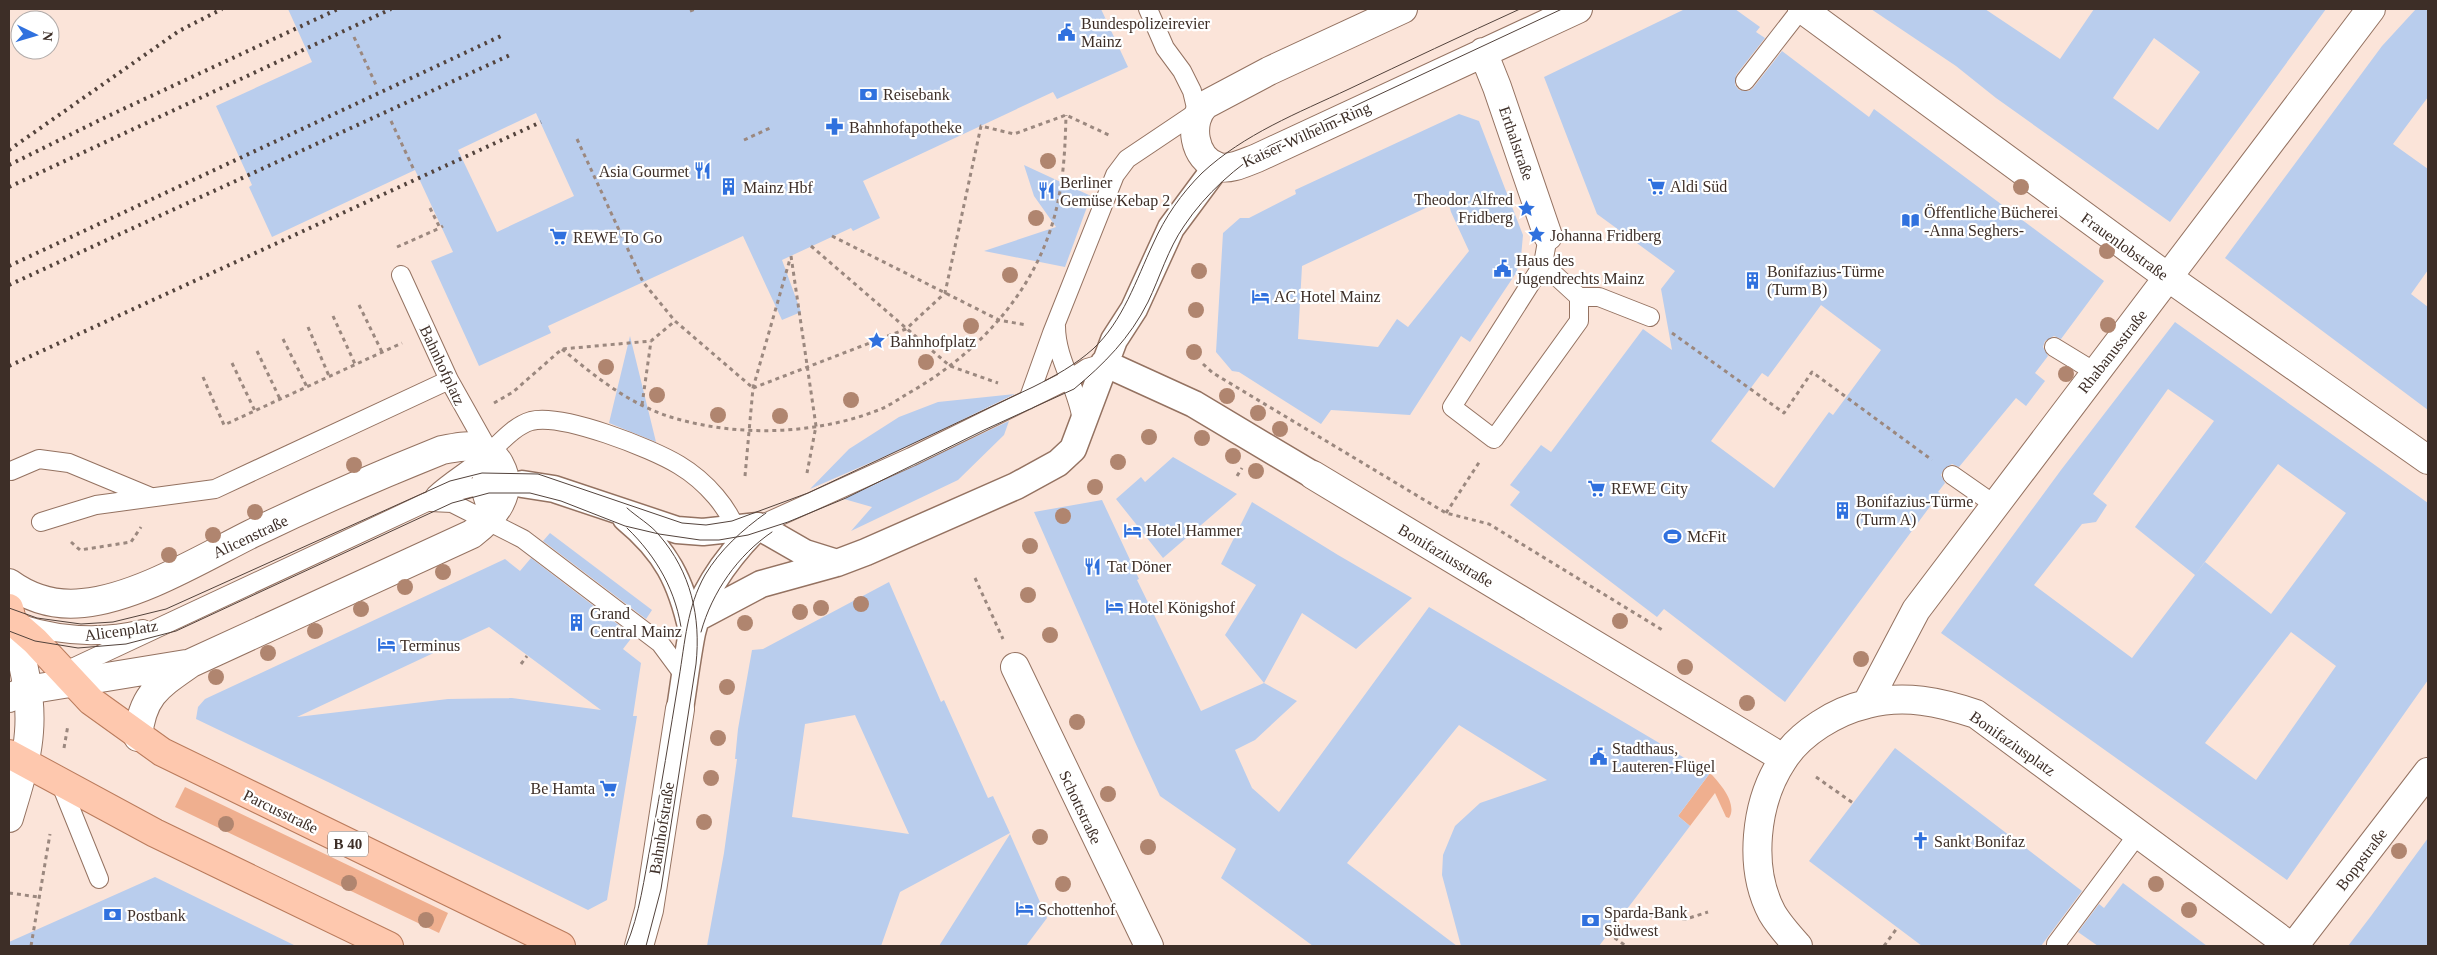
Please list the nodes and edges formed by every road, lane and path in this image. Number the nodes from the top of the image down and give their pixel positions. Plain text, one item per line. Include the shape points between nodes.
1 (696, 9) edge
2 (1148, 9) edge
3 (1402, 9) edge
4 (1578, 9) edge
5 (1801, 9) edge
6 (2370, 9) edge
7 (690, 12) dead end
8 (354, 37) dead end
9 (1483, 52) junction
10 (1745, 81) dead end
11 (376, 85) dead end
12 (1198, 112) junction
13 (1066, 115) junction
14 (391, 121) dead end
15 (770, 128) dead end
16 (577, 139) dead end
17 (1117, 139) dead end
18 (744, 140) dead end
19 (1217, 166) junction
20 (414, 170) dead end
21 (430, 208) dead end
22 (443, 226) dead end
23 (832, 236) dead end
24 (1548, 236) joint
25 (811, 246) dead end
26 (1543, 264) junction
27 (401, 275) dead end
28 (2169, 278) junction
29 (946, 293) junction
30 (1579, 297) junction
31 (359, 305) dead end
32 (333, 316) dead end
33 (1650, 317) joint
34 (999, 320) junction
35 (675, 321) junction
36 (1056, 323) junction
37 (1027, 325) dead end
38 (308, 328) dead end
39 (906, 330) junction
40 (427, 332) junction
41 (283, 339) dead end
42 (651, 341) junction
43 (2054, 347) dead end
44 (562, 349) junction
45 (257, 351) dead end
46 (382, 352) junction
47 (1104, 362) junction
48 (232, 363) dead end
49 (355, 364) junction
50 (1203, 364) dead end
51 (950, 366) junction
52 (806, 370) junction
53 (2095, 372) junction
54 (329, 376) junction
55 (203, 377) dead end
56 (1070, 379) junction
57 (449, 380) junction
58 (1004, 385) dead end
59 (307, 387) junction
60 (754, 388) junction
61 (280, 399) junction
62 (1028, 400) junction
63 (494, 403) dead end
64 (642, 405) junction
65 (255, 411) junction
66 (1082, 425) junction
67 (816, 426) junction
68 (749, 431) junction
69 (1494, 439) junction
70 (490, 453) junction
71 (2428, 460) edge
72 (11, 471) dead end
73 (1313, 475) joint
74 (1952, 475) joint
75 (745, 476) dead end
76 (807, 477) dead end
77 (502, 484) junction
78 (154, 498) junction
79 (427, 502) junction
80 (1994, 505) junction
81 (619, 512) junction
82 (1446, 513) junction
83 (490, 520) junction
84 (41, 522) dead end
85 (142, 524) dead end
86 (744, 534) junction
87 (70, 541) dead end
88 (837, 563) junction
89 (975, 578) dead end
90 (9, 583) edge
91 (10, 616) edge
92 (172, 622) junction
93 (695, 625) junction
94 (1664, 631) dead end
95 (527, 656) dead end
96 (191, 663) junction
97 (521, 664) dead end
98 (1015, 667) joint
99 (69, 677) junction
100 (18, 694) edge
101 (682, 697) junction
102 (1868, 703) junction
103 (138, 737) junction
104 (1783, 758) junction
105 (16, 759) edge
106 (2428, 772) edge
107 (1816, 776) dead end
108 (59, 780) junction
109 (1853, 803) dead end
110 (9, 818) edge
111 (2138, 834) junction
112 (47, 850) dead end
113 (99, 879) dead end
114 (9, 893) edge
115 (39, 897) junction
116 (1708, 912) dead end
117 (1897, 928) dead end
118 (1608, 933) dead end
119 (1614, 938) junction
120 (2056, 944) dead end
121 (31, 946) edge
122 (389, 946) edge
123 (561, 946) edge
124 (639, 946) edge
125 (1149, 946) edge
126 (1626, 946) edge
127 (1798, 946) edge
128 (1884, 946) edge
129 (2290, 946) edge
130 (2294, 946) edge

1 - 7 path
2 - 12 lane via 1165,48 1192,91
3 - 12 street via 1269,71 1218,97
4 - 9 street, Kaiser-Wilhelm-Ring
5 - 10 lane
5 - 28 street, Frauenlobstraße
6 - 28 street, Rhabanusstraße
8 - 11 path
9 - 19 street, Kaiser-Wilhelm-Ring via 1273,151 1230,167
9 - 24 street, Erthalstraße
12 - 19 street via 1194,132 1196,144 1202,154
12 - 36 lane via 1127,159 1115,175
13 - 17 path
13 - 29 path via 1014,134 981,126
13 - 34 path via 1064,178 1048,235 1032,270
14 - 20 path
15 - 18 path
16 - 35 path via 643,282
19 - 47 street via 1171,228 1134,309
21 - 22 path via 440,228
23 - 29 path
24 - 26 lane
25 - 39 path
26 - 30 lane
26 - 69 lane via 1452,407
27 - 40 lane, Bahnhofplatz
28 - 53 street, Rhabanusstraße
28 - 71 street, Frauenlobstraße
29 - 34 path
29 - 39 path
30 - 33 lane via 1599,297
30 - 69 lane via 1579,321
31 - 46 path
32 - 49 path
33 - 74 path via 1784,413 1812,372
34 - 37 path
34 - 51 path via 986,336
35 - 42 path
35 - 60 path
36 - 56 lane via 1058,342
36 - 62 lane
38 - 54 path
39 - 51 path
39 - 52 path
40 - 46 path
40 - 57 lane, Bahnhofplatz
41 - 59 path
42 - 44 path
42 - 64 path
43 - 53 lane
44 - 63 path via 513,392
44 - 64 path via 608,387
45 - 61 path
46 - 49 path
47 - 56 lane
47 - 66 street
47 - 73 street, Bonifaziusstraße via 1211,413
48 - 65 path
49 - 54 path
50 - 82 path
51 - 58 path
51 - 67 path via 882,409
52 - 60 path
52 - 60 path via 791,256
52 - 67 path
53 - 80 street, Rhabanusstraße
54 - 59 path
55 - 65 path via 224,425
56 - 62 lane
56 - 66 lane via 1080,406
57 - 70 lane, Bahnhofplatz
57 - 78 lane via 215,488
59 - 61 path
60 - 68 path
61 - 65 path
62 - 86 lane
64 - 68 path via 680,420
66 - 88 street via 1073,449 1042,473
67 - 68 path
67 - 76 path
68 - 75 path
69 - 82 path
70 - 77 street via 504,472
70 - 79 lane
70 - 86 lane via 496,444 529,422 543,419 570,423 624,440 679,464 701,481
70 - 90 street, Alicenstraße via 470,446 442,450 169,574 102,600 60,604 20,592
72 - 78 lane via 39,459 69,463
73 - 104 street, Bonifaziusstraße
74 - 80 lane
77 - 79 lane
77 - 81 street via 554,489
77 - 83 street via 501,504
78 - 84 lane via 96,505
79 - 83 lane via 452,503
79 - 92 lane
80 - 102 street, Rhabanusstraße via 1916,610
81 - 86 street via 677,530
81 - 93 street via 650,538 663,554
82 - 94 path via 1489,524
83 - 96 street via 472,534
83 - 101 lane via 523,539 660,643 680,670
85 - 87 path via 131,542 80,550
86 - 88 street
86 - 93 street via 706,593
88 - 93 street via 761,584
89 - 98 path
91 - 92 lane, Alicenplatz via 56,634 97,637
91 - 99 main road, B 40
91 - 100 street
92 - 99 lane, Alicenplatz
93 - 101 street
95 - 97 path
96 - 99 street, Alicenplatz
96 - 103 street via 147,700 140,716
98 - 125 street, Schottstraße
99 - 100 street, Alicenplatz
99 - 103 main road, B 40 via 91,701
100 - 105 street via 29,734
101 - 124 street, Bahnhofstraße via 649,910
102 - 104 street, Bonifaziusplatz via 1823,723
102 - 111 street, Bonifaziusplatz via 1906,699 1941,702 1976,714
103 - 123 main road, Parcusstraße / B 40 via 206,775
104 - 127 street, Bonifaziusplatz via 1764,806 1757,859 1772,913
105 - 108 main road
105 - 110 street
106 - 130 street, Boppstraße
107 - 109 path
108 - 113 lane
108 - 122 main road via 155,833
111 - 120 lane
111 - 129 street, Bonifaziusplatz
112 - 115 path
114 - 115 path
115 - 121 path
116 - 119 path via 1686,919 1632,914
117 - 128 path
118 - 119 path
119 - 126 path

